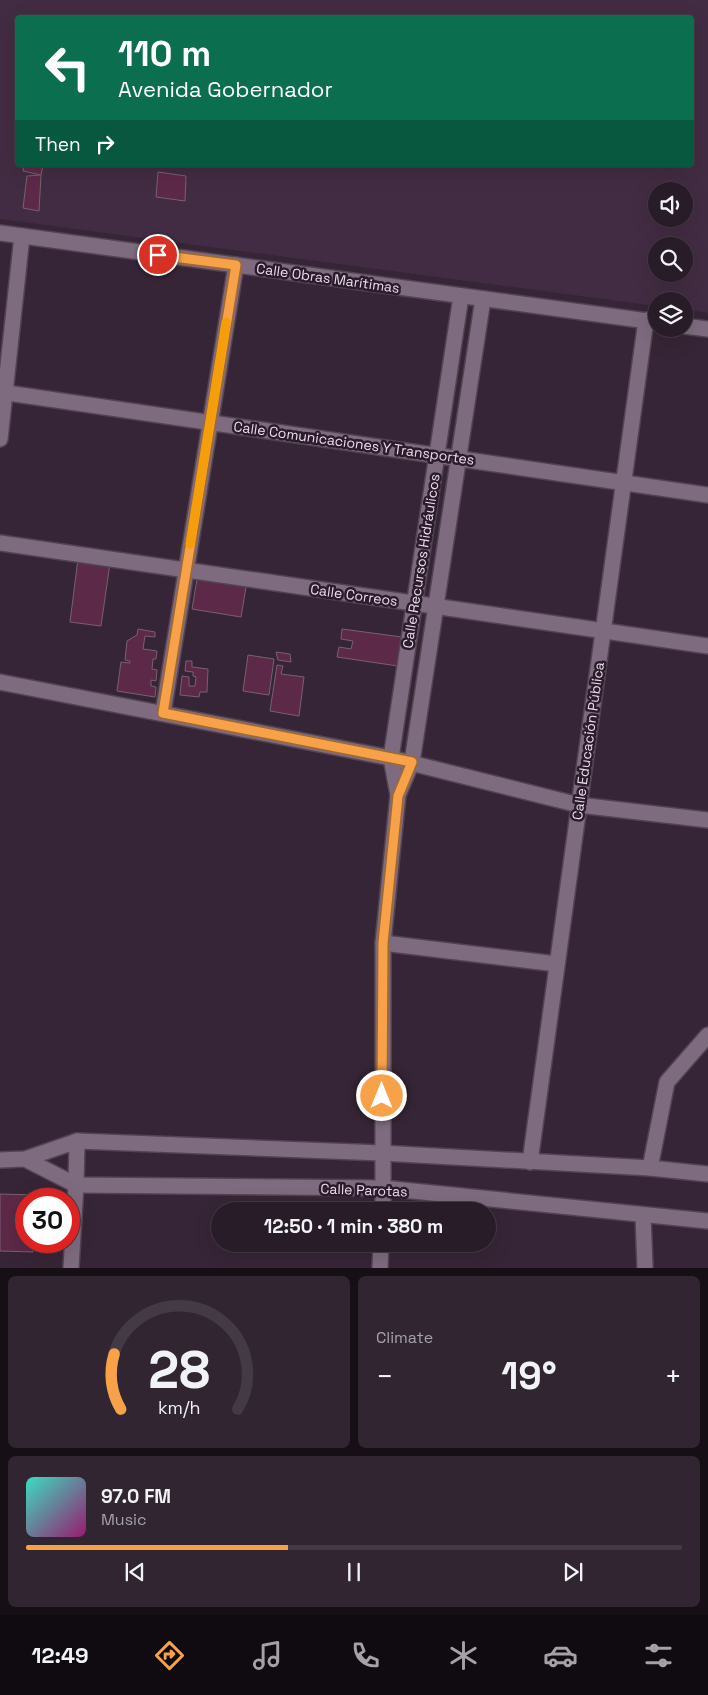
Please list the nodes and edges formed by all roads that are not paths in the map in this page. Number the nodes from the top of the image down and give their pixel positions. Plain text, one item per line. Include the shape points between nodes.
1 (0, 234) edge
2 (22, 236) junction
3 (236, 265) junction
4 (461, 296) junction
5 (482, 299) junction
6 (648, 321) edge
7 (693, 327) edge
8 (708, 329) edge
9 (648, 337) edge
10 (3, 392) edge
11 (210, 422) junction
12 (0, 439) edge
13 (437, 456) junction
14 (458, 458) junction
15 (624, 482) junction
16 (708, 495) edge
17 (0, 543) edge
18 (186, 570) junction
19 (414, 604) junction
20 (436, 607) junction
21 (604, 631) junction
22 (708, 646) edge
23 (0, 682) edge
24 (163, 713) junction
25 (391, 758) junction
26 (412, 762) junction
27 (398, 796) junction
28 (579, 805) junction
29 (708, 820) edge
30 (383, 943) junction
31 (558, 964) junction
32 (708, 1035) edge
33 (77, 1141) junction
34 (382, 1154) junction
35 (25, 1159) junction
36 (0, 1160) edge
37 (530, 1162) junction
38 (650, 1168) junction
39 (708, 1174) edge
40 (76, 1186) junction
41 (383, 1188) junction
42 (383, 1202) edge
43 (643, 1214) junction
44 (708, 1221) edge
45 (381, 1252) edge
46 (71, 1268) edge
47 (380, 1268) edge
48 (645, 1268) edge

1 - 2 street, Calle Obras Marítimas
2 - 3 street, Calle Obras Marítimas
2 - 10 street
3 - 4 street, Calle Obras Marítimas
3 - 11 street
4 - 5 street, Calle Obras Marítimas
4 - 13 street, Calle Recursos Hidráulicos
5 - 6 street, Calle Obras Marítimas
5 - 14 street, Calle Recursos Hidráulicos
7 - 8 street
9 - 15 street, Calle Educación Pública
10 - 11 street, Calle Comunicaciones Y Transportes
10 - 12 street
11 - 13 street, Calle Comunicaciones Y Transportes
11 - 18 street
13 - 14 street, Calle Comunicaciones Y Transportes
13 - 19 street, Calle Recursos Hidráulicos
14 - 15 street, Calle Comunicaciones Y Transportes
14 - 20 street, Calle Recursos Hidráulicos
15 - 16 street, Calle Comunicaciones Y Transportes
15 - 21 street, Calle Educación Pública
17 - 18 street, Calle Correos
18 - 19 street, Calle Correos
18 - 24 street
19 - 20 street, Calle Correos
19 - 25 street, Calle Recursos Hidráulicos
20 - 21 street, Calle Correos
20 - 26 street, Calle Recursos Hidráulicos
21 - 22 street, Calle Correos
21 - 28 street, Calle Educación Pública
23 - 24 street
24 - 25 street
25 - 26 street
25 - 27 street, Calle Recursos Hidráulicos
26 - 27 street, Calle Recursos Hidráulicos
26 - 28 street
27 - 30 street, Calle Recursos Hidráulicos
28 - 29 street
28 - 31 street, Calle Educación Pública
30 - 31 street
30 - 34 street, Calle Recursos Hidráulicos
31 - 37 street, Calle Educación Pública
32 - 38 street via 667,1082
33 - 34 street
33 - 35 street
33 - 40 street
34 - 37 street
34 - 41 street, Calle Recursos Hidráulicos
35 - 36 street
35 - 40 street, Calle Parotas
37 - 38 street
38 - 39 street
40 - 41 street, Calle Parotas
40 - 46 street
41 - 42 street, Calle Recursos Hidráulicos
41 - 43 street, Calle Parotas
43 - 44 street, Calle Parotas
43 - 48 street
45 - 47 street

